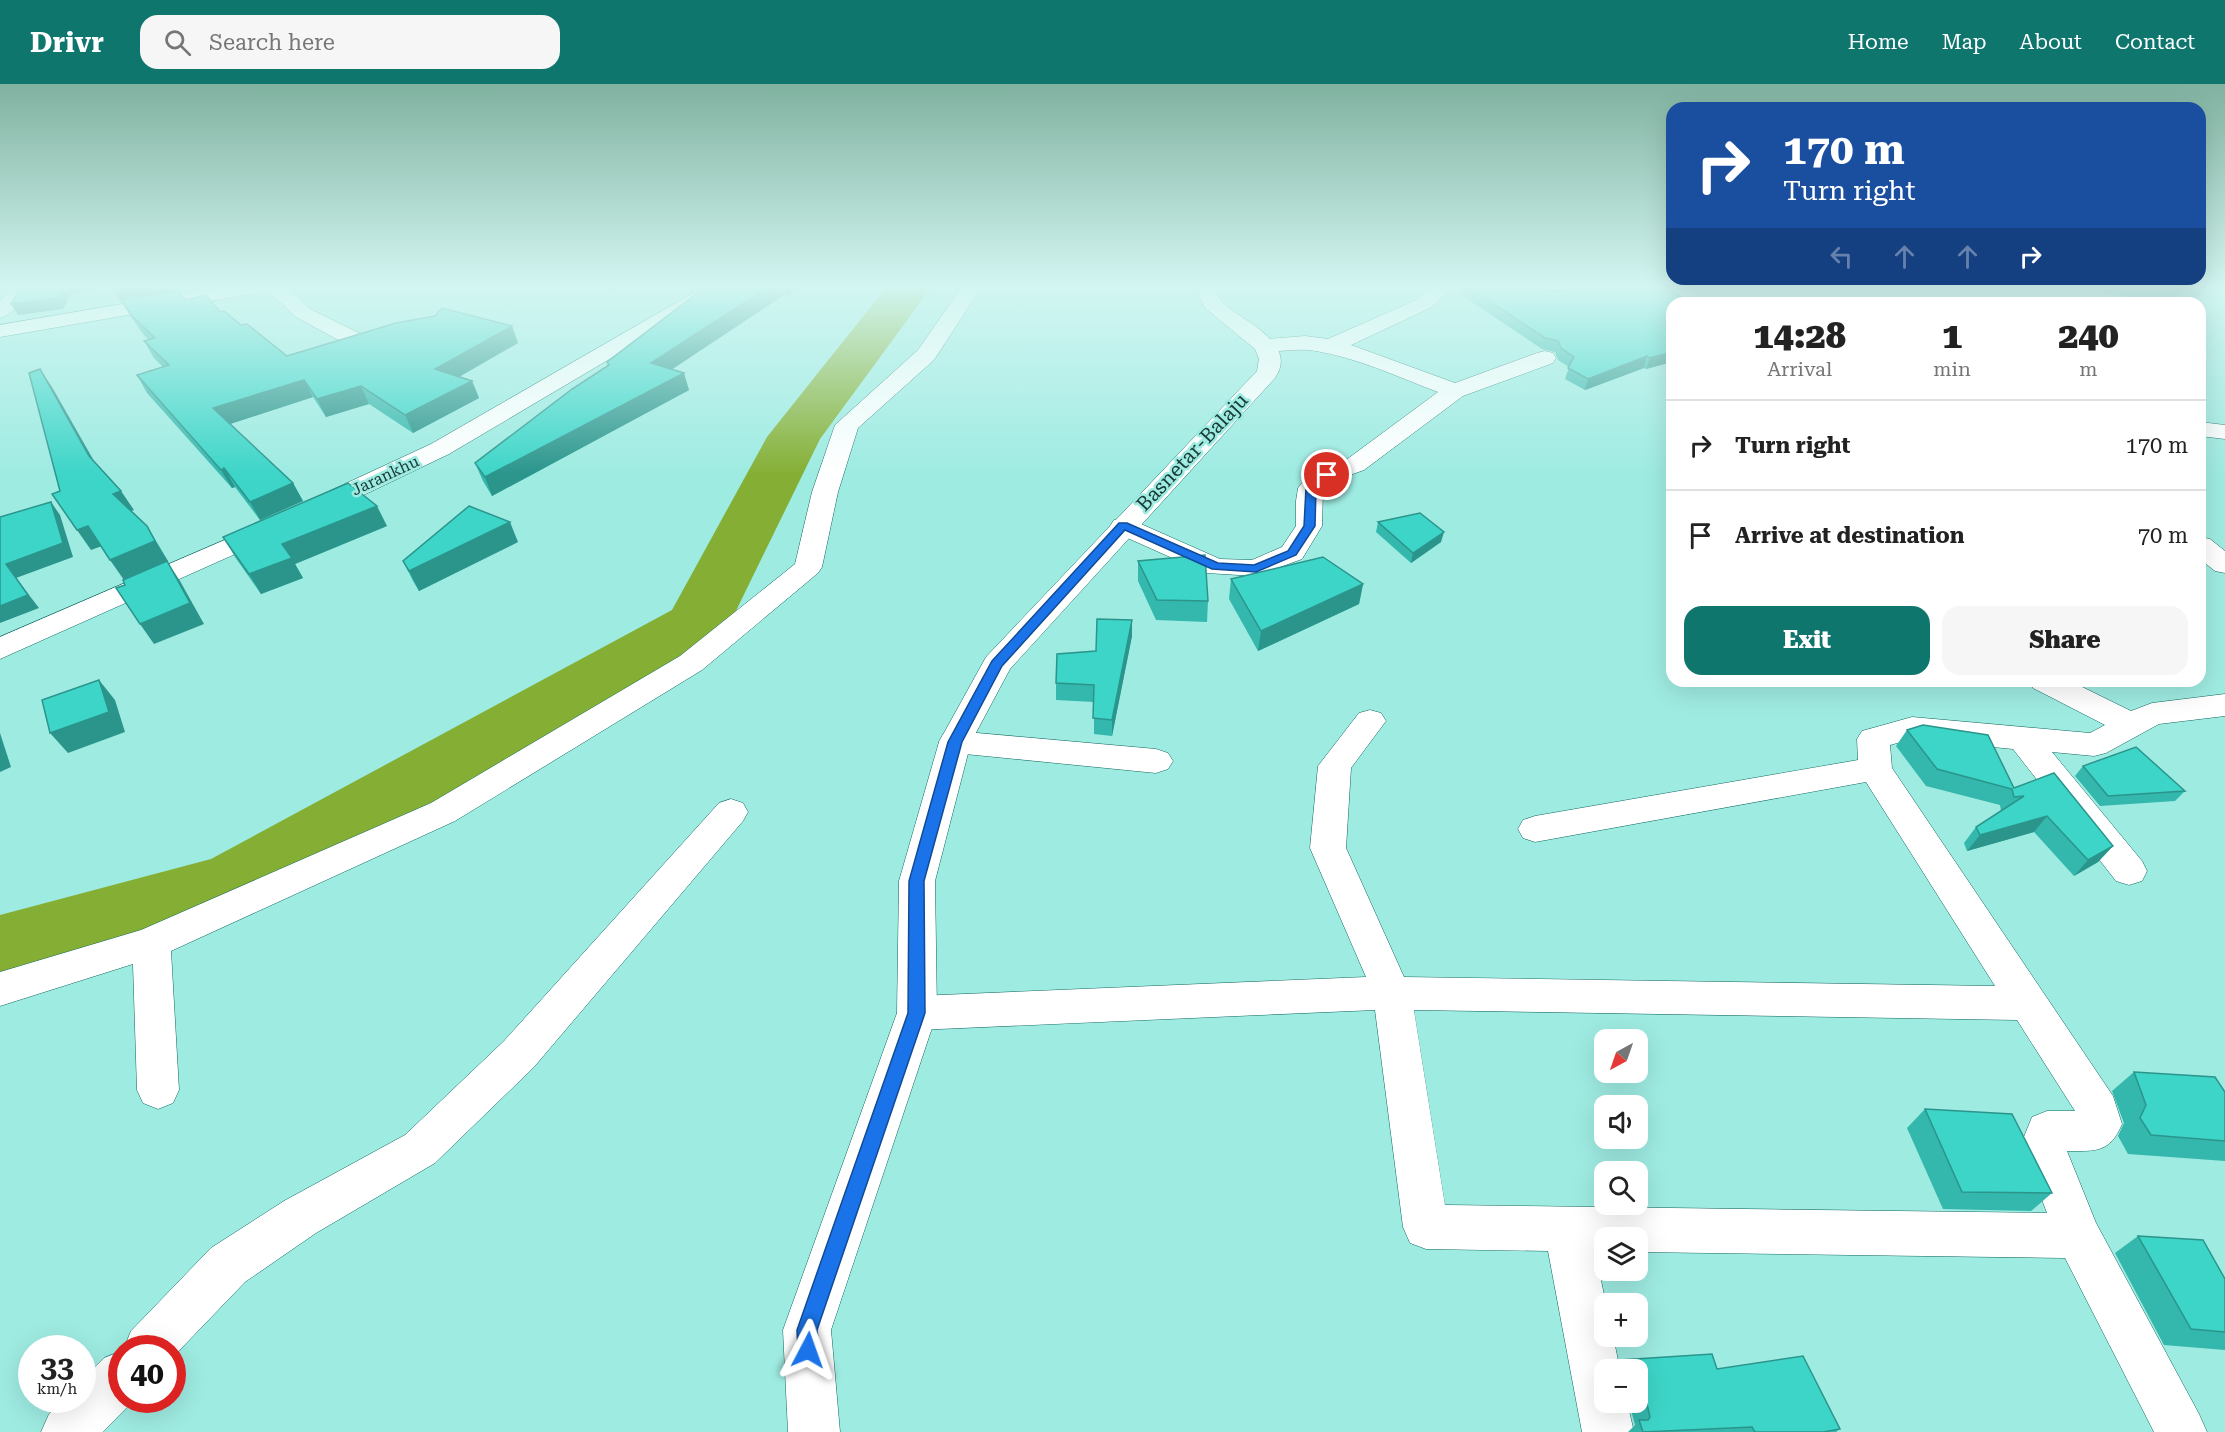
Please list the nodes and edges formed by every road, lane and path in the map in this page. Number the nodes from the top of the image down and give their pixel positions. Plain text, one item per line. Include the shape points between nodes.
1 (613, 348) edge
2 (931, 348) edge
3 (1266, 348) edge
4 (1332, 348) edge
5 (1545, 358) dead end
6 (1455, 392) junction
7 (2206, 430) edge
8 (2225, 432) edge
9 (1123, 526) junction
10 (2206, 550) edge
11 (2225, 565) edge
12 (0, 648) edge
13 (2056, 687) edge
14 (2225, 705) edge
15 (1370, 721) dead end
16 (2130, 724) junction
17 (2023, 738) junction
18 (955, 742) junction
19 (1156, 761) dead end
20 (1875, 769) junction
21 (731, 812) dead end
22 (1535, 829) dead end
23 (2129, 871) dead end
24 (151, 943) junction
25 (0, 989) edge
26 (1392, 993) junction
27 (2028, 1003) junction
28 (917, 1013) junction
29 (158, 1090) dead end
30 (1568, 1230) junction
31 (2078, 1236) junction
32 (161, 1335) edge
33 (108, 1390) edge
34 (813, 1431) edge
35 (67, 1432) edge
36 (1608, 1432) edge
37 (2181, 1432) edge

1 - 12 street, Jarankhu via 440,449
2 - 24 street via 847,425 825,492 808,567 691,663 443,812
3 - 9 street, Basnetar-Balaju via 1271,364 1267,373
4 - 6 street
5 - 6 street
6 - 9 street via 1355,465 1327,475 1311,488 1309,526 1292,553 1256,568 1216,567
7 - 8 street
9 - 18 street, Basnetar-Balaju via 997,664
10 - 11 street
13 - 16 street
14 - 16 street via 2152,714
15 - 26 street via 1335,766 1328,848
16 - 17 street via 2094,745
17 - 20 street via 1912,728 1873,739
17 - 23 street
18 - 19 street
18 - 28 street, Basnetar-Balaju via 917,881
20 - 22 street
20 - 27 street
21 - 32 street via 519,1054 420,1149 300,1217 228,1265
24 - 25 street
24 - 29 street
26 - 27 street
26 - 28 street
26 - 30 street via 1426,1227
27 - 31 street via 2098,1110 2101,1124 2094,1131 2048,1131 2043,1144
28 - 34 street, Basnetar-Balaju via 807,1330
30 - 31 street
30 - 36 street
31 - 37 street
33 - 35 street

